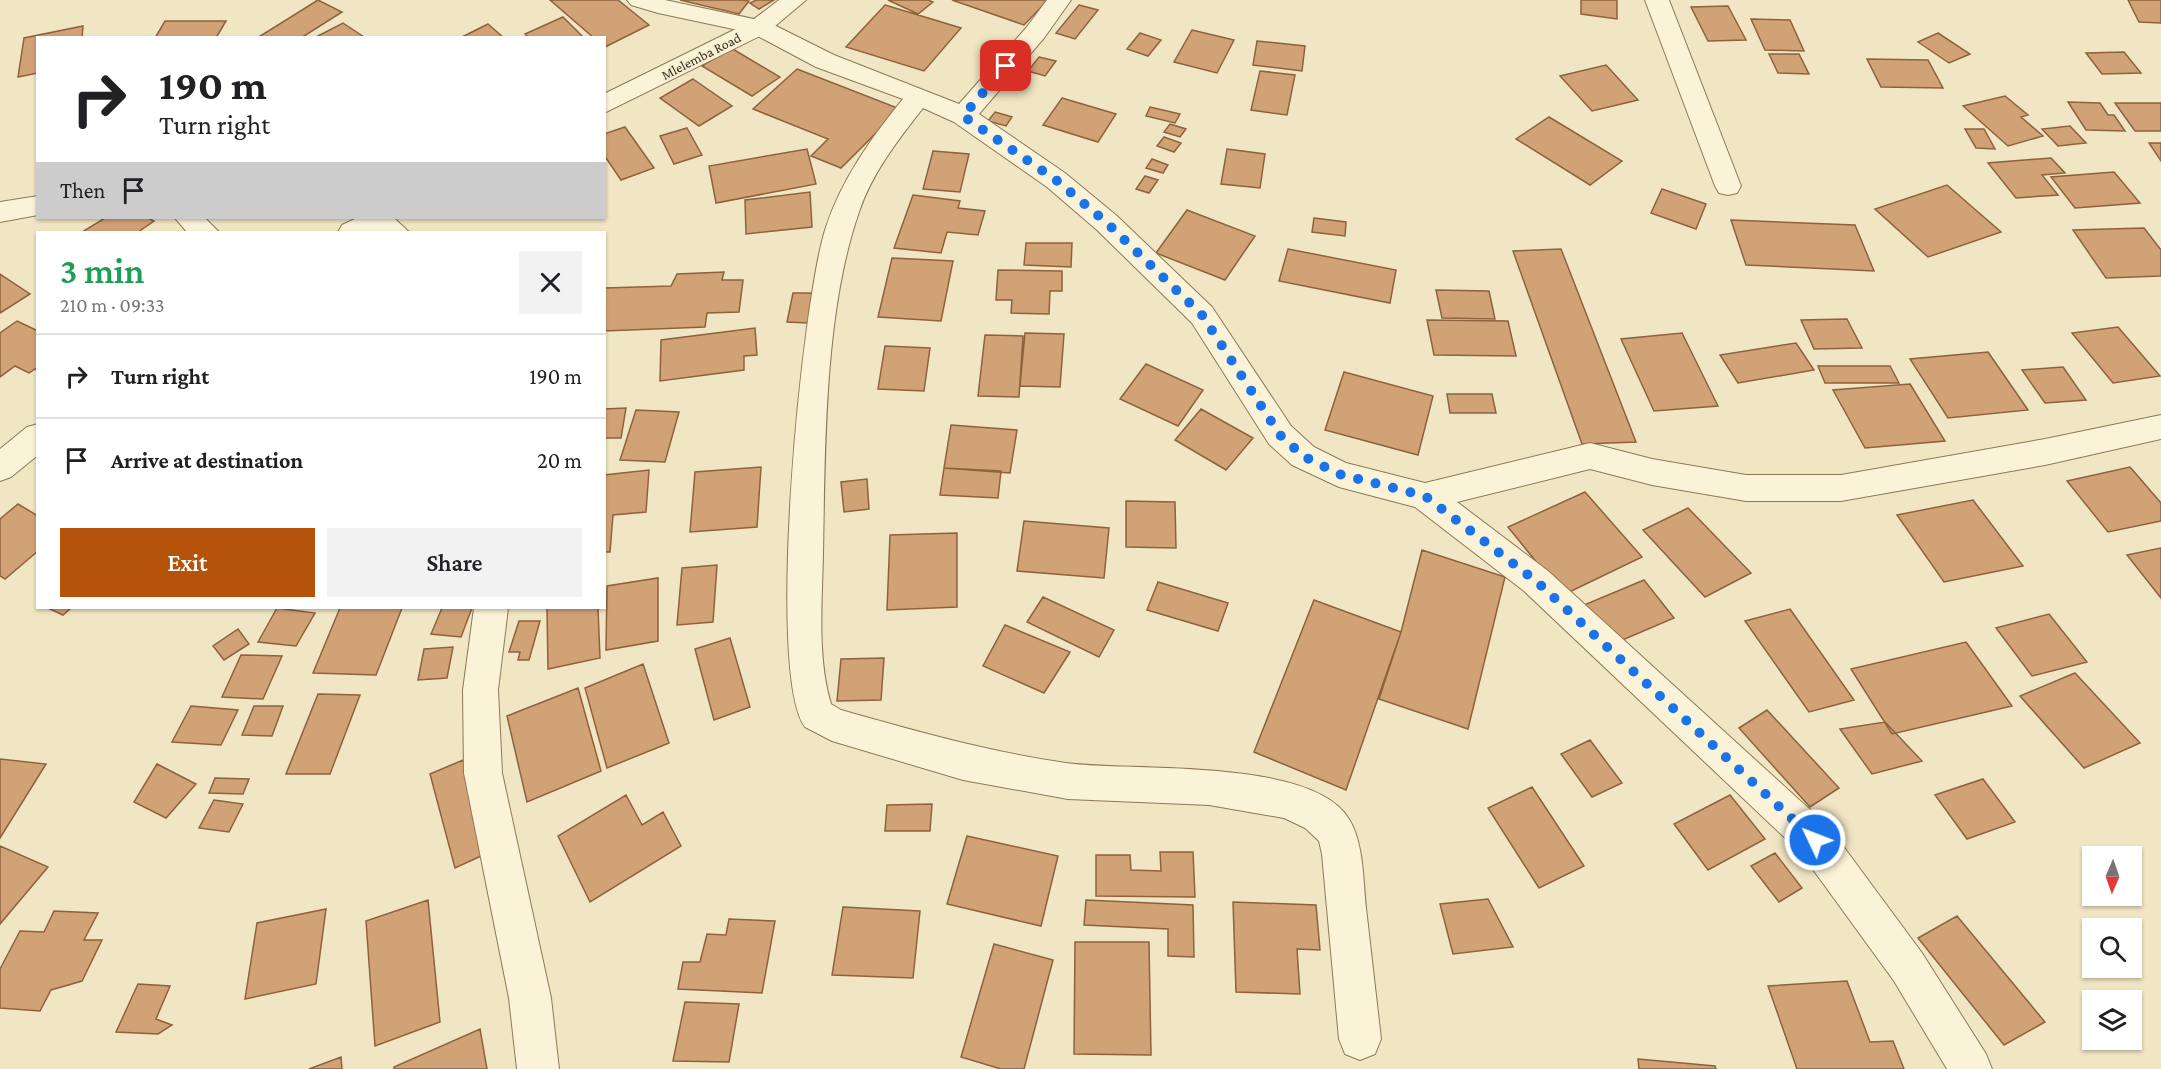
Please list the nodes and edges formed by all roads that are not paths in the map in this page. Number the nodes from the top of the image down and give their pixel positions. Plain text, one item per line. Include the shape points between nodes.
1 (639, 0) edge
2 (794, 0) edge
3 (1059, 0) edge
4 (1657, 0) edge
5 (759, 27) junction
6 (919, 96) junction
7 (606, 104) edge
8 (963, 116) junction
9 (1728, 186) dead end
10 (36, 205) edge
11 (0, 212) edge
12 (189, 219) edge
13 (384, 223) edge
14 (205, 231) edge
15 (356, 231) edge
16 (2161, 427) edge
17 (36, 438) edge
18 (0, 468) edge
19 (1425, 496) junction
20 (491, 609) edge
21 (1360, 1039) dead end
22 (538, 1069) edge
23 (1971, 1069) edge

1 - 5 street
2 - 5 street, Mlelemba Road
3 - 8 street
4 - 9 street
5 - 6 street via 825,61
5 - 7 street, Mlelemba Road
6 - 8 street
6 - 21 street via 858,181 840,226 822,312 805,602 809,696 816,714 832,723 963,762 1068,781 1209,788 1288,800 1318,815 1335,831 1341,854
8 - 19 street via 1056,180 1107,223 1202,315 1280,435 1303,456 1339,474
10 - 11 street
12 - 14 street
13 - 15 street
16 - 19 street via 1841,488 1746,488 1652,472 1590,456
17 - 18 street
19 - 23 street via 1536,581 1815,840 1908,967
20 - 22 street via 478,737 530,998

